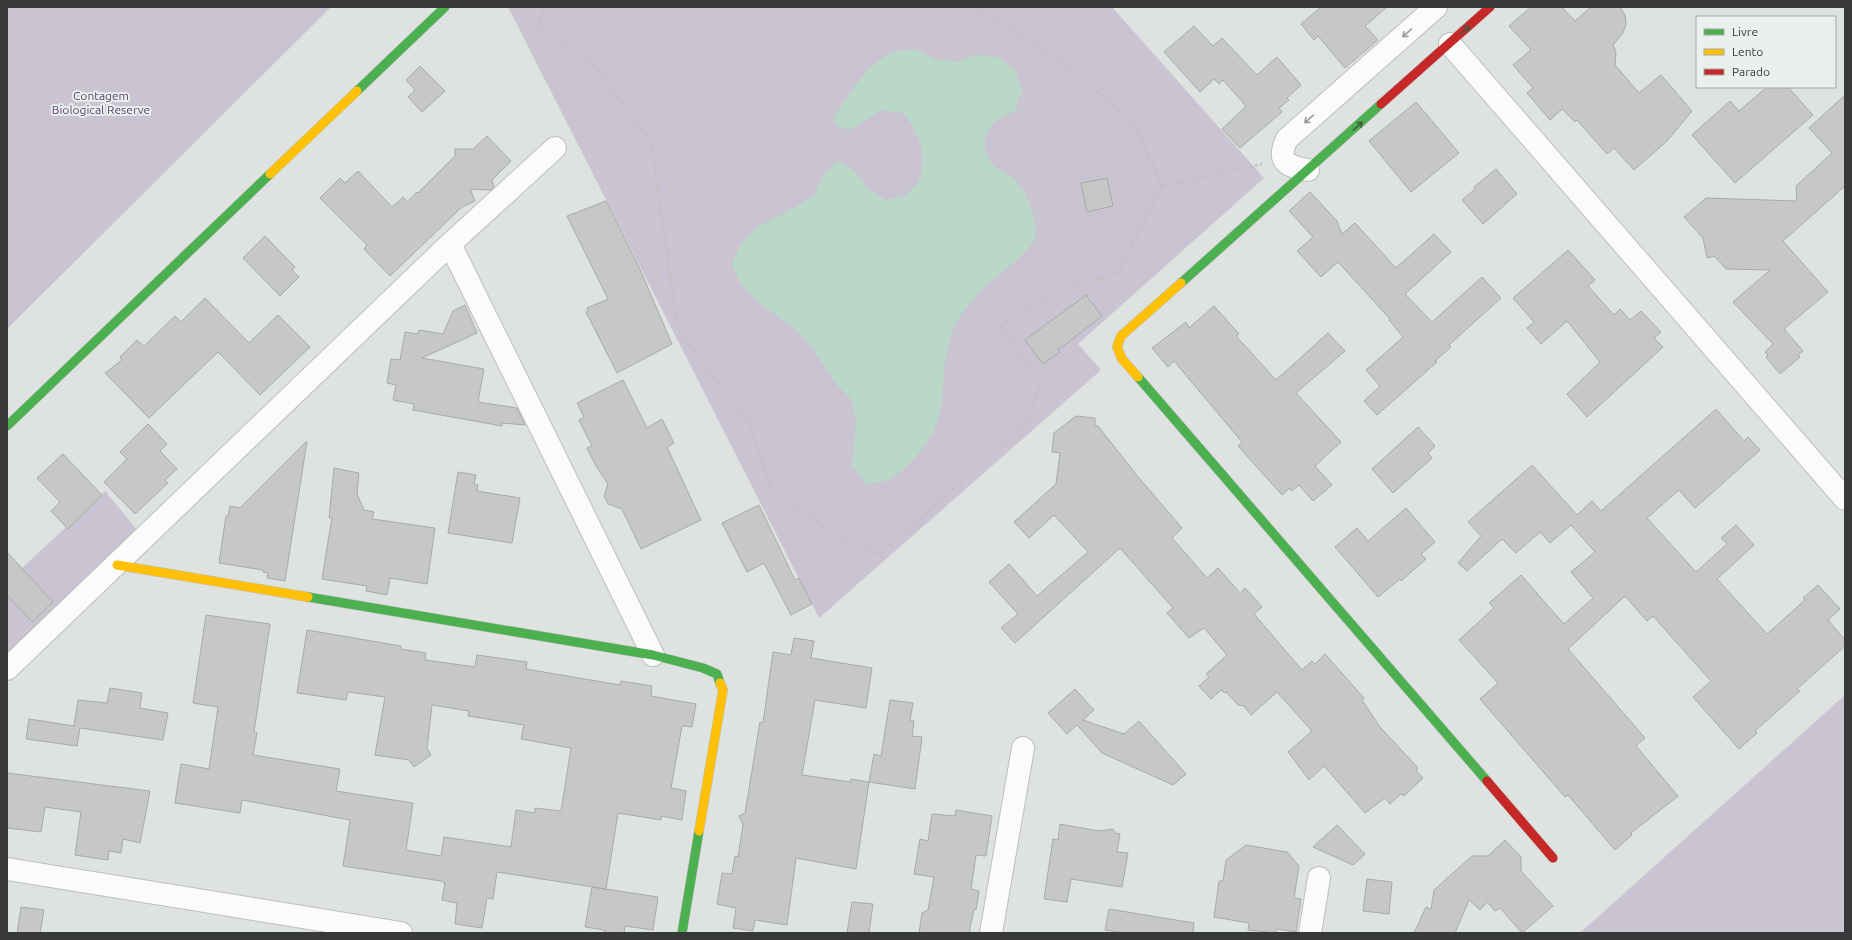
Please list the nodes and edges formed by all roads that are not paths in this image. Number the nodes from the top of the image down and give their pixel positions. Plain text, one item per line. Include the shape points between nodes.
1 (445, 7) edge
2 (1490, 7) edge
3 (1424, 11) edge
4 (1450, 44) junction
5 (555, 148) dead end
6 (1308, 170) junction
7 (450, 244) junction
8 (7, 426) edge
9 (1845, 499) edge
10 (117, 565) junction
11 (653, 655) junction
12 (7, 669) edge
13 (1023, 748) dead end
14 (1553, 858) dead end
15 (7, 869) edge
16 (1319, 878) dead end
17 (401, 933) edge
18 (682, 933) edge
19 (991, 933) edge
20 (1310, 933) edge

1 - 8 street
4 -> 2 street
3 -> 6 street via 1287,139 1282,151 1284,159 1290,165
6 -> 4 street
4 - 9 street
5 - 7 street
6 - 14 street via 1121,336 1117,347 1122,359
7 - 10 street
7 - 11 street
10 - 11 street
10 - 12 street
11 - 18 street via 717,674 723,690
13 - 19 street
15 - 17 street
16 - 20 street

